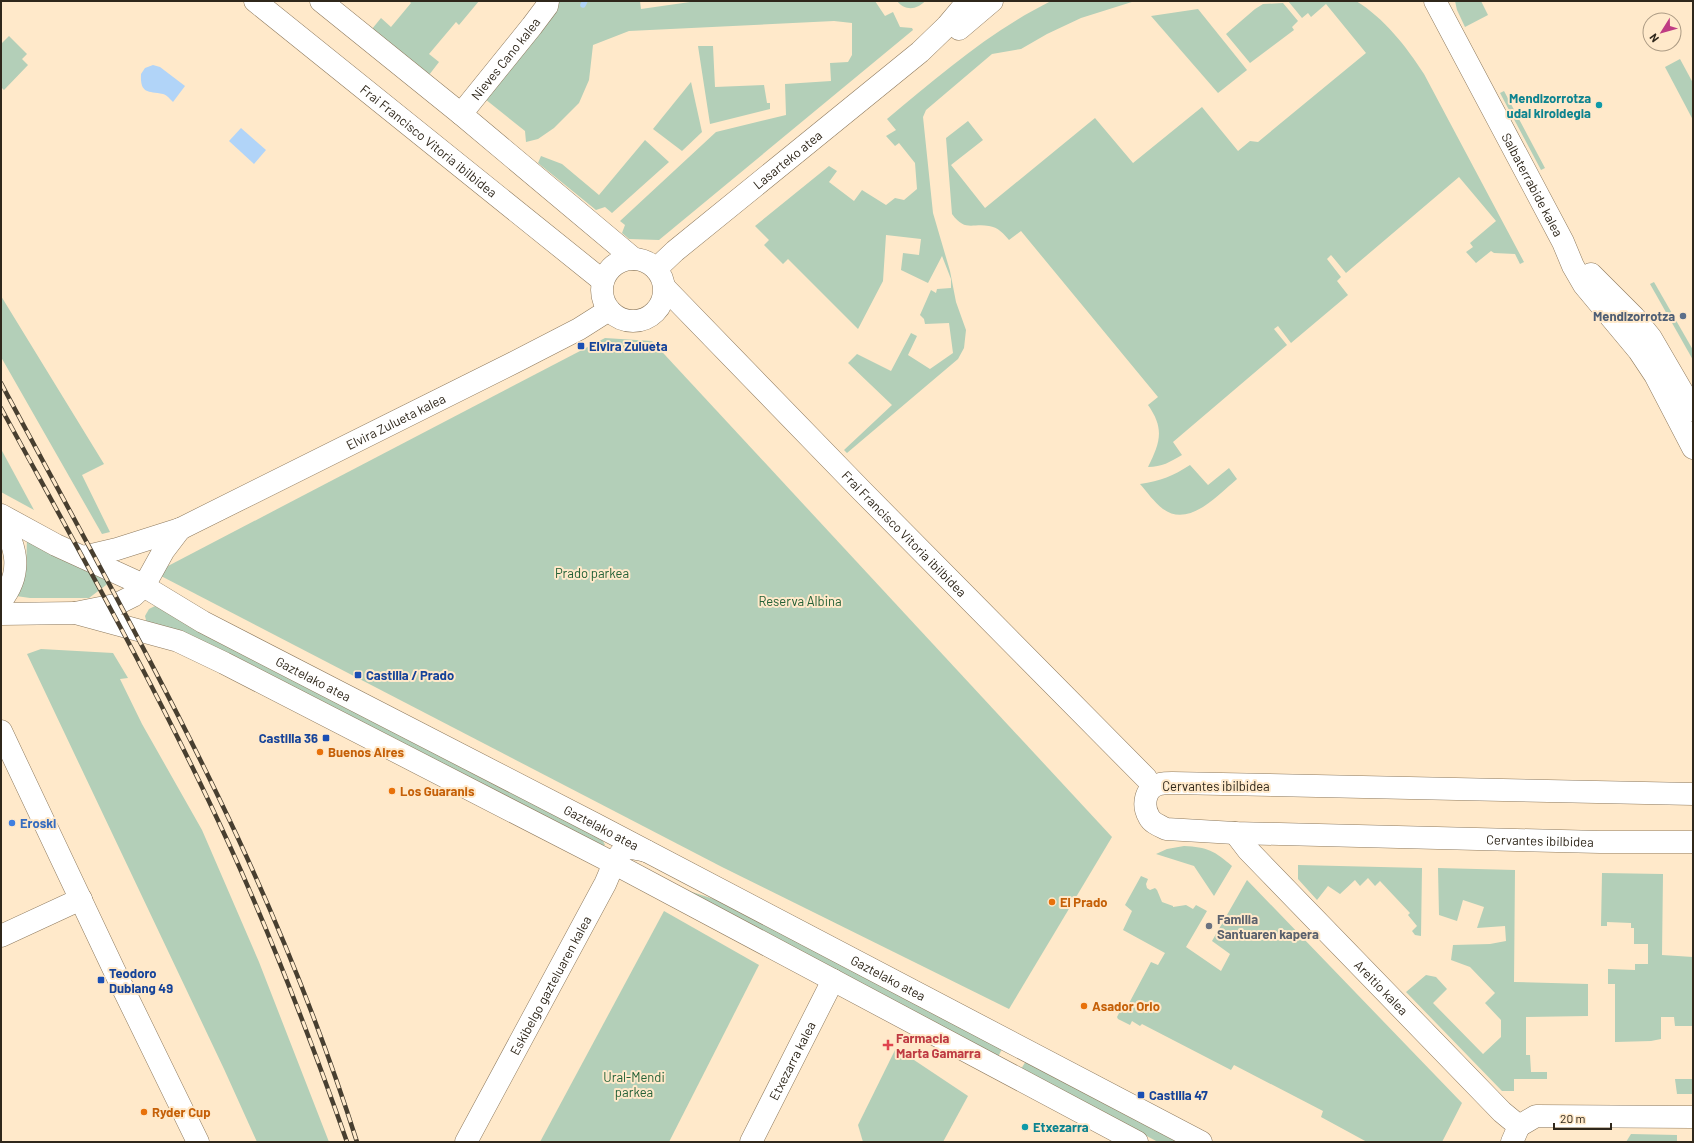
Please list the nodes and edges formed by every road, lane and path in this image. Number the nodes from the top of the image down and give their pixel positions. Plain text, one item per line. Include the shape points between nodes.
1 (255, 1) edge
2 (321, 1) edge
3 (548, 1) edge
4 (1435, 1) edge
5 (981, 2) edge
6 (461, 114) junction
7 (1562, 242) junction
8 (634, 259) junction
9 (660, 278) junction
10 (603, 281) junction
11 (609, 310) junction
12 (1693, 410) edge
13 (1693, 448) edge
14 (1, 515) edge
15 (1, 519) edge
16 (180, 529) junction
17 (83, 556) junction
18 (144, 586) junction
19 (1, 601) edge
20 (75, 613) junction
21 (1, 614) edge
22 (1, 731) edge
23 (1146, 778) dead end
24 (1693, 794) edge
25 (1235, 833) junction
26 (1693, 842) edge
27 (646, 851) junction
28 (615, 864) junction
29 (81, 899) junction
30 (1, 936) edge
31 (833, 980) junction
32 (1693, 1117) edge
33 (1515, 1134) edge
34 (198, 1142) edge
35 (466, 1142) edge
36 (751, 1142) edge
37 (1137, 1142) edge
38 (1201, 1142) edge

1 - 10 street, Frai Francisco Vitoria ibilbidea
2 - 6 street
3 - 6 street, Nieves Cano kalea via 532,26
4 - 7 street, Salbaterrabide kalea
5 - 9 street, Lasarteko atea via 949,37 920,52 688,240
6 - 8 street
7 - 12 street, Salbaterrabide kalea via 1646,331 1658,347
7 - 13 street, Salbaterrabide kalea via 1584,285 1639,351 1655,375
8 - 9 street via 646,261
8 - 10 street via 622,261 611,268
9 - 11 street via 662,303 650,317 631,322 615,316
9 - 23 street, Frai Francisco Vitoria ibilbidea via 862,490
10 - 11 street via 602,296
11 - 16 street, Elvira Zulueta kalea via 520,360
14 - 17 street, Gaztelako atea via 56,545
15 - 19 street via 10,536 16,558 13,581
16 - 17 street, Elvira Zulueta kalea via 117,549
16 - 18 street, Elvira Zulueta kalea via 164,550
17 - 18 street, Gaztelako atea
18 - 20 street, Elvira Zulueta kalea via 133,596 115,605
18 - 27 street, Gaztelako atea via 203,622
20 - 21 street, Gaztelako atea
20 - 28 street, Gaztelako atea via 190,646
22 - 29 street
24 - 25 street, Cervantes ibilbidea via 1159,784 1149,791 1145,798 1149,818 1166,828
25 - 26 street, Cervantes ibilbidea
25 - 33 street, Areitio kalea via 1248,850 1497,1106
27 - 28 street, Eskibelgo gazteluaren kalea via 631,848 624,850
27 - 38 street, Gaztelako atea
28 - 31 street, Gaztelako atea
28 - 35 street, Eskibelgo gazteluaren kalea
29 - 30 street
29 - 34 street
31 - 36 street, Etxezarra kalea
31 - 37 street, Gaztelako atea
32 - 33 street via 1536,1116

